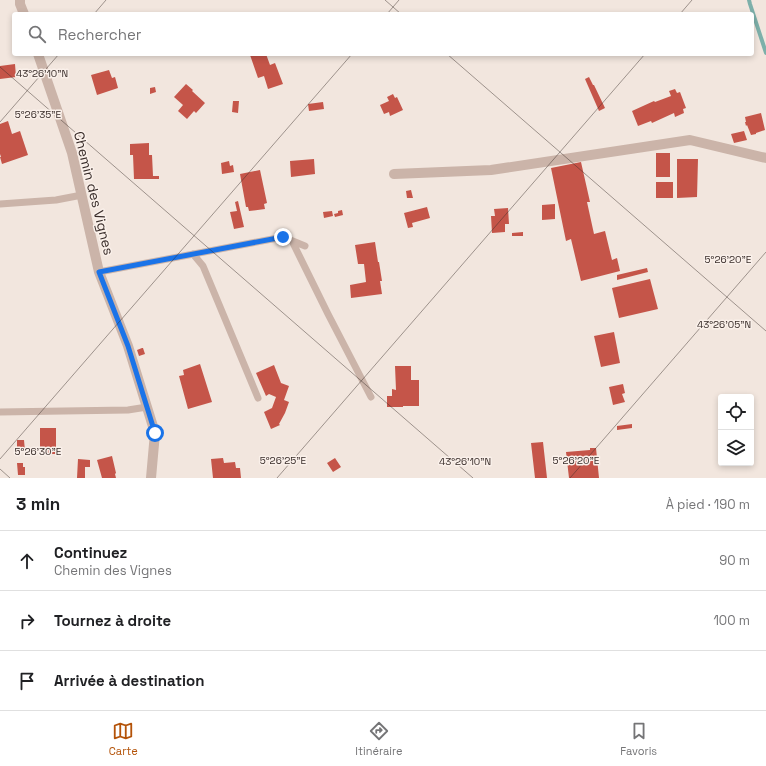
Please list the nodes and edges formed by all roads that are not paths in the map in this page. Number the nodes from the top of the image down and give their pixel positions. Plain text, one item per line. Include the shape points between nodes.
1 (20, 0) edge
2 (23, 12) edge
3 (39, 56) edge
4 (766, 158) edge
5 (394, 174) dead end
6 (82, 195) junction
7 (0, 204) edge
8 (292, 241) junction
9 (305, 246) dead end
10 (193, 254) junction
11 (99, 272) junction
12 (371, 397) dead end
13 (258, 398) dead end
14 (147, 407) junction
15 (0, 412) edge
16 (151, 478) edge

1 - 2 street
3 - 6 street, Chemin des Vignes via 72,153
4 - 5 street via 690,140 492,170
6 - 7 lane via 56,200
6 - 11 street, Chemin des Vignes
8 - 9 lane
8 - 10 lane via 283,237
8 - 12 lane
10 - 11 lane
10 - 13 lane via 203,266
11 - 14 street, Chemin des Vignes via 128,346
14 - 15 lane via 128,410
14 - 16 street, Chemin des Vignes via 155,433

